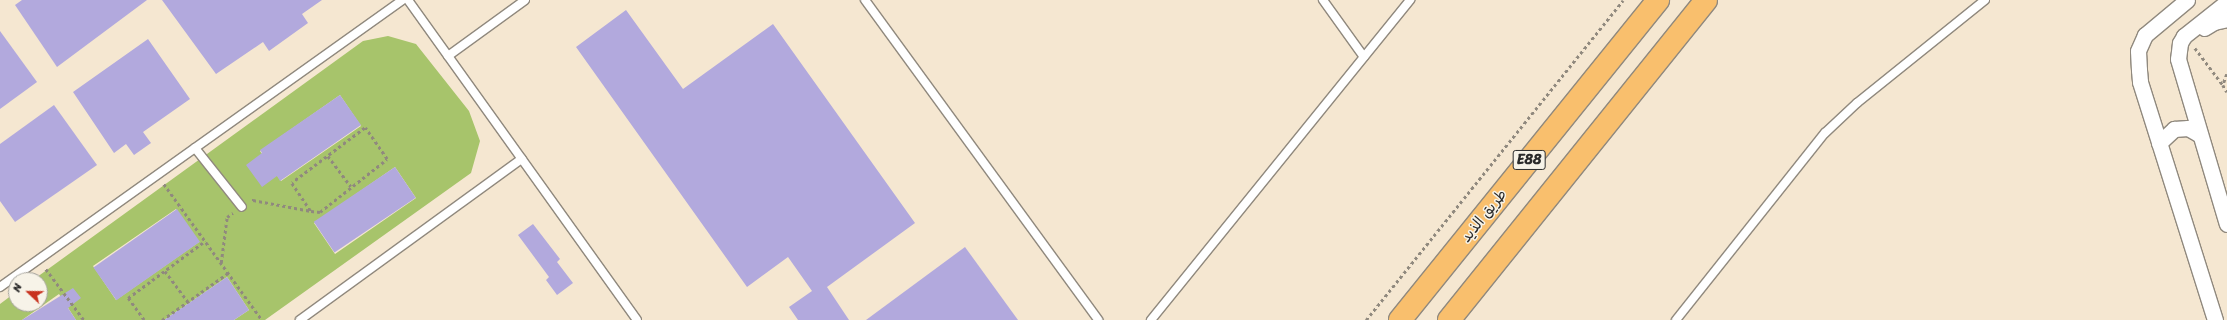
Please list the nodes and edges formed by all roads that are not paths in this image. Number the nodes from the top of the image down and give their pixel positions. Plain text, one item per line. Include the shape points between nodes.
1 (402, 0) edge
2 (408, 0) edge
3 (526, 0) edge
4 (865, 0) edge
5 (1323, 0) edge
6 (1410, 0) edge
7 (1658, 0) edge
8 (1706, 0) edge
9 (1985, 0) edge
10 (2187, 0) edge
11 (2227, 2) edge
12 (2227, 19) edge
13 (448, 56) junction
14 (1364, 57) junction
15 (2188, 96) junction
16 (2200, 135) junction
17 (2159, 143) junction
18 (196, 148) junction
19 (522, 159) junction
20 (242, 206) road end
21 (2227, 224) edge
22 (0, 287) edge
23 (1095, 319) edge
24 (300, 320) edge
25 (637, 320) edge
26 (1151, 320) edge
27 (1400, 320) edge
28 (1449, 320) edge
29 (1676, 320) edge
30 (2214, 320) edge

1 - 18 lane
2 - 13 lane
3 - 13 lane
4 - 23 lane
5 - 14 lane
6 - 14 lane
7 - 27 highway, طريق الذيد / E88
8 - 28 highway, E88
9 - 29 lane via 1857,103 1825,133
10 - 17 street via 2149,30 2142,40 2138,58 2140,82
11 - 15 street via 2190,29 2180,43 2178,59
12 - 15 street via 2209,24 2191,42 2186,61
13 - 19 lane
14 - 26 lane
15 - 16 street
16 - 17 street via 2188,128 2174,129
16 - 21 street
17 - 30 street
18 - 20 lane
18 - 22 lane
19 - 24 lane
19 - 25 lane

